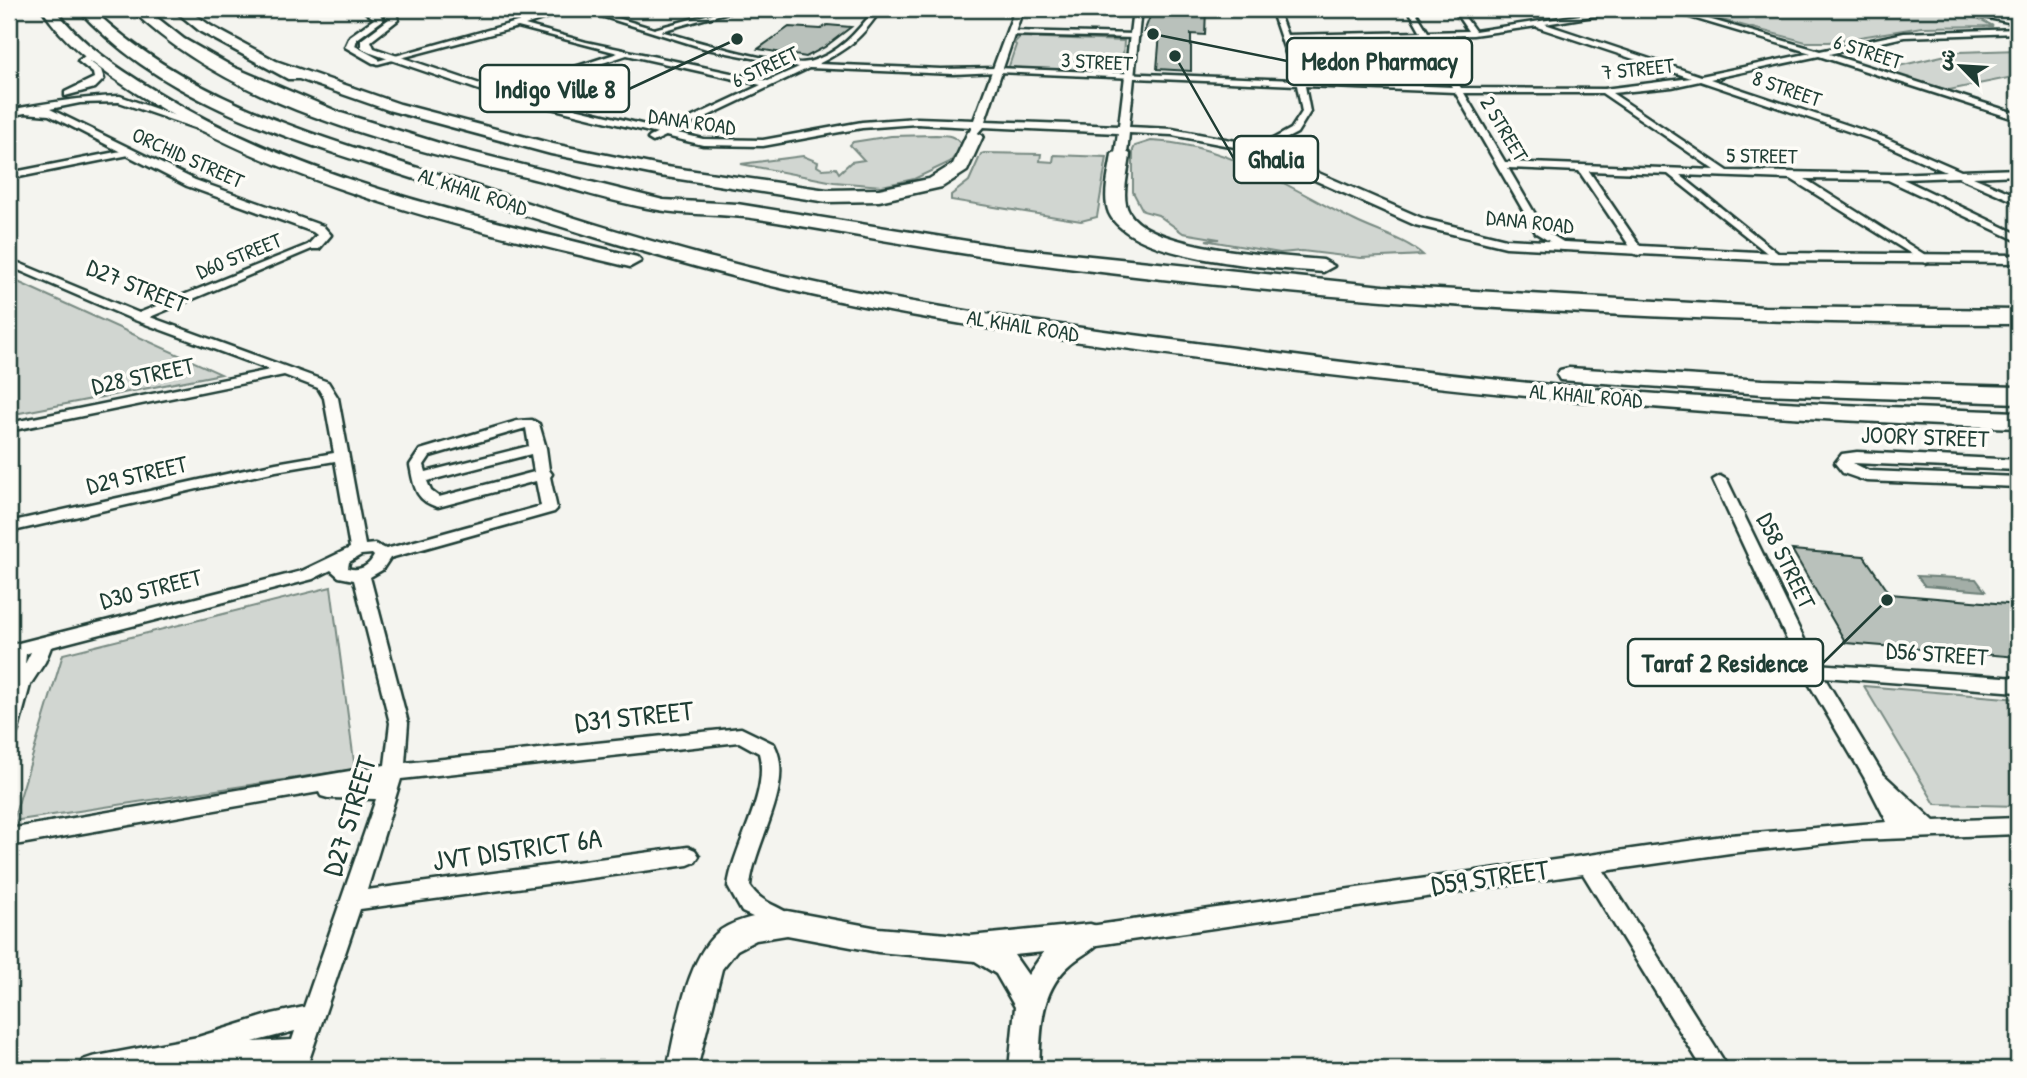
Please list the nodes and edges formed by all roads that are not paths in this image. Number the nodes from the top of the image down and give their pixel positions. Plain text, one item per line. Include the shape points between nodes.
1 (48, 9) edge
2 (85, 9) edge
3 (138, 9) edge
4 (178, 9) edge
5 (366, 9) edge
6 (383, 9) edge
7 (569, 9) edge
8 (582, 9) edge
9 (736, 9) edge
10 (878, 9) edge
11 (1020, 9) edge
12 (1137, 9) edge
13 (1276, 9) edge
14 (1411, 9) edge
15 (1456, 9) edge
16 (1632, 9) edge
17 (1666, 9) edge
18 (1947, 9) edge
19 (2018, 22) edge
20 (518, 25) junction
21 (1540, 25) junction
22 (652, 31) junction
23 (2018, 31) edge
24 (1011, 33) junction
25 (1473, 33) junction
26 (1135, 36) junction
27 (1427, 36) junction
28 (1284, 37) junction
29 (92, 54) junction
30 (626, 54) junction
31 (1818, 54) junction
32 (392, 58) junction
33 (378, 62) junction
34 (275, 65) junction
35 (809, 66) junction
36 (997, 73) junction
37 (1130, 78) junction
38 (1702, 79) junction
39 (769, 84) junction
40 (1296, 85) junction
41 (520, 87) junction
42 (489, 90) junction
43 (1458, 90) junction
44 (1604, 92) junction
45 (511, 96) junction
46 (62, 103) junction
47 (2018, 104) edge
48 (29, 106) junction
49 (9, 110) edge
50 (1994, 110) junction
51 (2018, 117) edge
52 (977, 129) junction
53 (1124, 129) junction
54 (216, 132) junction
55 (658, 137) junction
56 (113, 146) junction
57 (1259, 150) junction
58 (126, 153) junction
59 (457, 153) junction
60 (1121, 153) junction
61 (93, 157) junction
62 (1504, 165) junction
63 (1583, 170) junction
64 (2018, 172) edge
65 (1672, 173) junction
66 (1959, 174) junction
67 (1728, 175) junction
68 (9, 176) edge
69 (1794, 177) junction
70 (1890, 177) junction
71 (2018, 200) edge
72 (772, 215) junction
73 (1541, 233) junction
74 (2018, 238) edge
75 (1523, 245) junction
76 (314, 246) joint
77 (1567, 248) junction
78 (1639, 252) junction
79 (1776, 257) junction
80 (2018, 259) edge
81 (1926, 260) junction
82 (9, 262) edge
83 (2018, 268) edge
84 (912, 308) junction
85 (1817, 315) junction
86 (138, 317) junction
87 (2018, 317) edge
88 (1032, 328) junction
89 (2018, 335) edge
90 (242, 355) junction
91 (287, 371) junction
92 (215, 384) junction
93 (2018, 395) edge
94 (2018, 420) edge
95 (9, 427) edge
96 (539, 448) junction
97 (339, 451) junction
98 (2018, 465) edge
99 (545, 474) junction
100 (419, 478) junction
101 (1720, 480) dead end
102 (2018, 482) edge
103 (9, 527) edge
104 (358, 550) junction
105 (383, 555) junction
106 (348, 569) junction
107 (44, 642) junction
108 (13, 651) edge
109 (1810, 670) junction
110 (21, 684) junction
111 (2018, 685) edge
112 (9, 730) edge
113 (1872, 773) junction
114 (392, 781) junction
115 (2018, 826) edge
116 (1929, 829) junction
117 (1901, 830) junction
118 (9, 837) edge
119 (688, 856) dead end
120 (1588, 864) junction
121 (353, 901) junction
122 (787, 923) junction
123 (1090, 936) junction
124 (963, 947) junction
125 (1028, 1002) junction
126 (310, 1017) junction
127 (198, 1049) junction
128 (297, 1060) edge
129 (92, 1069) edge
130 (682, 1069) edge
131 (1024, 1069) edge
132 (1717, 1069) edge

1 - 29 highway
2 - 84 highway, AL KHAIL ROAD via 113,36 173,75 295,131 638,244 784,283
3 - 59 highway, AL KHAIL ROAD via 184,45 264,86 333,114
4 - 34 highway
5 - 33 street, DANA ROAD via 379,20 353,38 350,47
6 - 32 street, DANA ROAD via 394,20 365,45
7 - 20 street
8 - 22 street
9 - 22 street
10 - 35 street, 6 STREET via 850,43
11 - 24 street
12 - 26 street
13 - 28 street
14 - 27 street, 2 STREET
15 - 25 street
16 - 21 street
17 - 31 street, 6 STREET
18 - 19 street
20 - 30 street
20 - 32 street
21 - 25 street
21 - 38 street, 8 STREET
22 - 35 street via 739,55
23 - 31 street via 1921,33
24 - 26 street
24 - 36 street
25 - 27 street
26 - 37 street
27 - 28 street
27 - 43 street, 2 STREET
28 - 40 street
29 - 48 street, ORCHID STREET via 83,61 100,75 96,82
29 - 54 highway via 144,92
30 - 39 street
30 - 41 street
31 - 38 street, 7 STREET
31 - 50 street, 6 STREET
32 - 33 street
32 - 42 street, DANA ROAD
33 - 55 street, DANA ROAD via 465,91
34 - 52 highway via 394,107 508,138 635,166 813,194 867,196 925,186 961,167
34 - 59 highway via 337,97 428,133
35 - 36 street, 3 STREET
35 - 39 street, 6 STREET
36 - 37 street, 3 STREET
36 - 52 street
37 - 40 street, 3 STREET
37 - 53 street
38 - 44 street, 7 STREET
38 - 66 street, 8 STREET via 1880,139
39 - 55 street, 6 STREET
40 - 43 street, 3 STREET
40 - 57 street via 1305,108 1303,120 1289,135
41 - 42 street
41 - 45 street
42 - 45 street, DANA ROAD
43 - 44 street, 7 STREET
43 - 62 street, 2 STREET
44 - 67 street
45 - 55 street, DANA ROAD
46 - 48 street, ORCHID STREET
46 - 48 street via 113,89 95,89
46 - 54 street, ORCHID STREET via 126,100
47 - 50 street
48 - 49 street, ORCHID STREET
48 - 56 street, ORCHID STREET via 51,112
50 - 51 street, 6 STREET
52 - 53 street, DANA ROAD via 1056,125
52 - 55 street, DANA ROAD via 889,122 750,143
53 - 57 street, DANA ROAD via 1199,135
53 - 60 street
54 - 84 highway via 367,190 539,239 818,302
56 - 58 street, ORCHID STREET
56 - 61 street
57 - 75 street, DANA ROAD via 1420,222
58 - 61 street
58 - 76 street, ORCHID STREET via 229,198 318,229 324,235
59 - 72 highway, AL KHAIL ROAD via 677,207
60 - 83 street, DANA ROAD via 1131,141 1151,136 1220,147 1273,165 1407,227 1520,254 1735,265
60 - 85 highway via 1120,215 1142,234 1184,248 1482,284 1759,306
61 - 68 street
62 - 63 street, 5 STREET
62 - 73 street, 2 STREET
63 - 65 street, 5 STREET
63 - 78 street
64 - 66 street, 5 STREET
65 - 67 street, 5 STREET
65 - 79 street
66 - 70 street, 5 STREET
66 - 71 street, 8 STREET
67 - 69 street, 5 STREET
69 - 70 street, 5 STREET
69 - 81 street
70 - 74 street
72 - 85 highway via 975,249 1190,274 1521,301
72 - 89 highway via 817,232 887,244 1320,298 1676,325
73 - 75 street
73 - 77 street
75 - 77 street, DANA ROAD
76 - 86 street, D60 STREET
77 - 78 street, DANA ROAD
78 - 79 street, DANA ROAD
79 - 81 street, DANA ROAD
80 - 81 street, DANA ROAD
82 - 86 street, D27 STREET
84 - 88 highway, AL KHAIL ROAD
85 - 87 highway
86 - 90 street, D27 STREET
88 - 93 highway via 1111,328 1352,356 1597,377
88 - 94 highway, AL KHAIL ROAD via 1554,394 1766,410
90 - 91 street, D27 STREET
90 - 92 street via 238,370
91 - 92 street, D28 STREET
91 - 97 street, D27 STREET via 317,382 330,393
92 - 95 street, D28 STREET
96 - 99 street
96 - 100 street
96 - 100 street via 535,427 522,424 425,453 417,465
97 - 103 street, D29 STREET
97 - 104 street, D27 STREET
98 - 102 street, JOORY STREET via 1857,457 1844,463 1854,472 1872,477
99 - 100 street via 438,502 425,496
99 - 105 street via 549,509
101 - 109 street, D58 STREET
104 - 105 street via 375,549
104 - 106 street
105 - 106 street via 377,566
106 - 107 street, D30 STREET via 307,575
106 - 114 street, D27 STREET via 399,723
107 - 108 street, D30 STREET
107 - 110 street
108 - 110 street
109 - 111 street, D56 STREET
109 - 113 street, D58 STREET
110 - 112 street
113 - 116 street, D58 STREET
113 - 117 street, D58 STREET
114 - 118 street, D31 STREET via 297,790
114 - 121 street, D27 STREET
114 - 122 street, D31 STREET via 729,734 751,738 767,749 774,766 745,850 739,887 750,905
115 - 116 street, D59 STREET
116 - 117 street, D59 STREET
117 - 120 street, D59 STREET via 1730,844
119 - 121 street, JVT DISTRICT 6A
120 - 123 street, D59 STREET
120 - 132 street
121 - 126 street, D27 STREET
122 - 124 street via 878,940
122 - 130 street via 740,934 717,951 704,979
123 - 124 street, D59 STREET
123 - 125 street via 1052,962
124 - 125 street via 994,955 1006,965
125 - 131 street
126 - 127 street
126 - 128 street, D27 STREET
127 - 128 street
127 - 129 street

